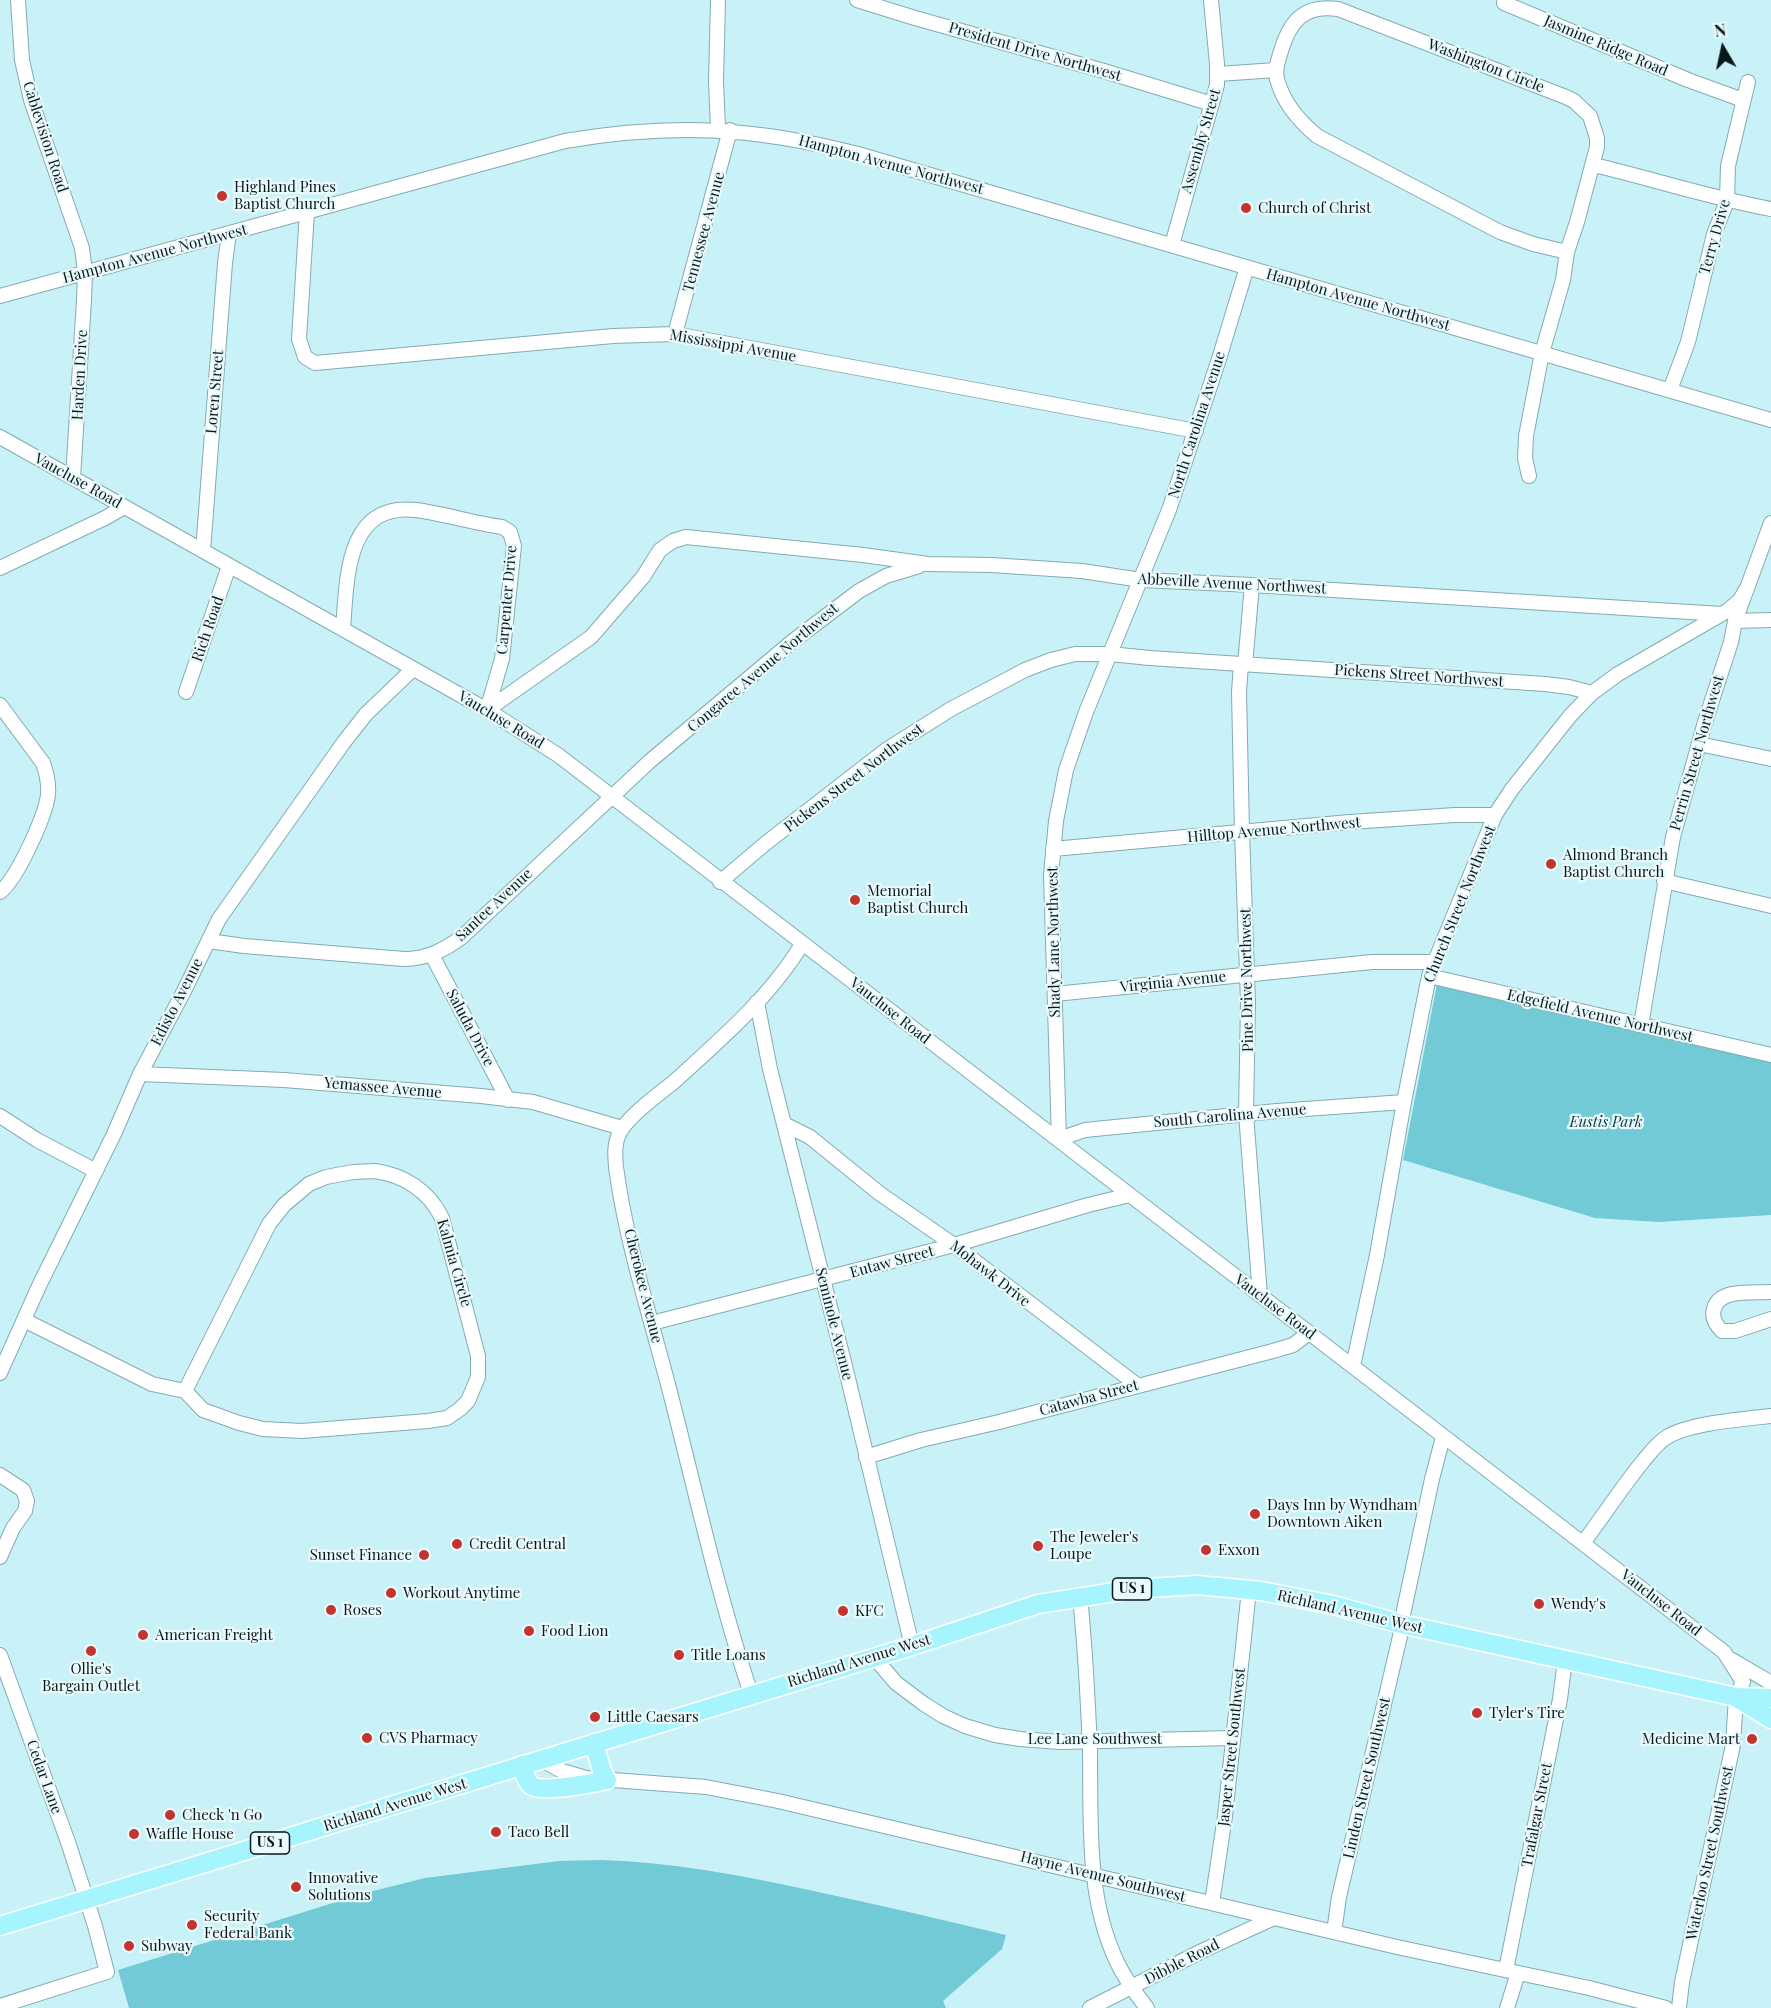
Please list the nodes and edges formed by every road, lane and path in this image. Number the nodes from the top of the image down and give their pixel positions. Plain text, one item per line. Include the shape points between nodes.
1 (18, 0) edge
2 (718, 0) edge
3 (857, 0) edge
4 (1210, 0) edge
5 (1504, 3) dead end
6 (1276, 70) junction
7 (1218, 75) junction
8 (1748, 82) dead end
9 (1743, 100) junction
10 (1212, 104) junction
11 (724, 130) junction
12 (1594, 165) junction
13 (1727, 201) junction
14 (1771, 209) edge
15 (307, 212) junction
16 (229, 233) junction
17 (1172, 245) junction
18 (1567, 252) junction
19 (1246, 267) junction
20 (85, 272) junction
21 (0, 296) edge
22 (675, 334) junction
23 (1542, 354) junction
24 (1670, 390) junction
25 (1771, 420) edge
26 (1196, 430) junction
27 (0, 437) edge
28 (1528, 476) dead end
29 (73, 478) junction
30 (124, 507) junction
31 (1771, 523) edge
32 (203, 551) junction
33 (928, 564) junction
34 (229, 566) junction
35 (0, 568) edge
36 (1141, 580) junction
37 (1252, 585) junction
38 (1728, 618) junction
39 (1771, 620) edge
40 (343, 629) junction
41 (1110, 654) junction
42 (1243, 664) junction
43 (413, 669) junction
44 (186, 692) dead end
45 (1592, 693) junction
46 (0, 705) edge
47 (487, 710) junction
48 (1699, 744) junction
49 (1771, 759) edge
50 (612, 796) junction
51 (1495, 815) junction
52 (1242, 832) junction
53 (1053, 849) junction
54 (1664, 881) junction
55 (720, 882) junction
56 (0, 892) edge
57 (1771, 906) edge
58 (208, 941) junction
59 (802, 944) junction
60 (432, 955) junction
61 (1434, 962) junction
62 (1247, 974) junction
63 (1429, 976) junction
64 (1055, 994) junction
65 (757, 1002) junction
66 (1641, 1025) junction
67 (1771, 1055) edge
68 (140, 1074) junction
69 (508, 1100) junction
70 (1404, 1102) junction
71 (1246, 1114) junction
72 (0, 1116) edge
73 (784, 1124) junction
74 (622, 1128) junction
75 (1059, 1139) junction
76 (96, 1171) junction
77 (1130, 1195) junction
78 (954, 1245) junction
79 (823, 1281) junction
80 (1771, 1292) edge
81 (1260, 1295) junction
82 (1771, 1319) edge
83 (24, 1320) junction
84 (652, 1323) junction
85 (1309, 1333) junction
86 (1353, 1366) junction
87 (0, 1373) edge
88 (1137, 1385) junction
89 (185, 1391) junction
90 (1771, 1416) edge
91 (1443, 1437) junction
92 (866, 1457) junction
93 (0, 1474) edge
94 (1583, 1543) junction
95 (0, 1557) edge
96 (1249, 1590) junction
97 (1080, 1596) junction
98 (1401, 1624) junction
99 (912, 1646) junction
100 (0, 1655) edge
101 (874, 1657) junction
102 (1730, 1659) junction
103 (1565, 1660) junction
104 (1771, 1683) edge
105 (751, 1694) junction
106 (1736, 1697) junction
107 (1771, 1698) edge
108 (1771, 1719) edge
109 (1233, 1738) junction
110 (1089, 1740) junction
111 (594, 1743) junction
112 (540, 1759) junction
113 (522, 1765) junction
114 (607, 1780) junction
115 (1095, 1876) junction
116 (86, 1900) junction
117 (1212, 1903) junction
118 (1274, 1918) junction
119 (0, 1926) edge
120 (1334, 1932) junction
121 (1512, 1971) junction
122 (1131, 1987) junction
123 (0, 2006) edge
124 (1090, 2008) edge
125 (1147, 2008) edge
126 (1507, 2008) edge
127 (1666, 2008) edge
128 (1679, 2008) edge

1 - 20 street, Cablevision Road via 28,90 82,248
2 - 11 street, Tennessee Avenue via 716,82
3 - 10 street, President Drive Northwest
4 - 7 street, Assembly Street
5 - 9 street, Jasmine Ridge Road
6 - 7 street
6 - 12 street, Washington Circle via 1287,33 1296,20 1315,9 1338,9 1574,101 1593,121 1597,147
6 - 18 street via 1291,108 1326,142 1500,232
7 - 10 street, Assembly Street
8 - 9 street, Terry Drive
9 - 13 street, Terry Drive via 1728,166
10 - 17 street, Assembly Street
11 - 15 street, Hampton Avenue Northwest via 655,130 565,141
11 - 17 street, Hampton Avenue Northwest via 789,138 858,154
11 - 22 street, Tennessee Avenue
12 - 13 street
12 - 18 street, Washington Circle
13 - 14 street
13 - 24 street, Terry Drive via 1714,234 1688,342
15 - 16 street, Hampton Avenue Northwest
15 - 22 street, Mississippi Avenue via 299,339 305,357 315,363
16 - 20 street, Hampton Avenue Northwest
16 - 32 street, Loren Street
17 - 19 street, Hampton Avenue Northwest
18 - 23 street, Washington Circle
19 - 23 street, Hampton Avenue Northwest
19 - 26 street, North Carolina Avenue
20 - 21 street, Hampton Avenue Northwest
20 - 29 street, Harden Drive
22 - 26 street, Mississippi Avenue
23 - 24 street, Hampton Avenue Northwest
23 - 28 street, Washington Circle via 1526,436
24 - 25 street, Hampton Avenue Northwest
26 - 36 street, North Carolina Avenue
27 - 29 street, Vaucluse Road
29 - 30 street, Vaucluse Road
30 - 32 street, Vaucluse Road
30 - 35 street
31 - 38 street via 1748,585
32 - 34 street, Vaucluse Road
33 - 36 street, Abbeville Avenue Northwest via 1082,571
33 - 47 street, Abbeville Avenue Northwest via 704,537 673,541 660,550 643,577 591,638
33 - 50 street, Congaree Avenue Northwest via 886,576 859,591 793,641
34 - 40 street, Vaucluse Road
34 - 44 street, Rich Road
36 - 37 street, Abbeville Avenue Northwest
36 - 41 street, Shady Lane Northwest
37 - 38 street, Abbeville Avenue Northwest
37 - 42 street, Pine Drive Northwest
38 - 39 street, Abbeville Avenue Northwest
38 - 45 street, Church Street Northwest via 1618,674
38 - 48 street, Perrin Street Northwest via 1731,642
40 - 43 street, Vaucluse Road
40 - 47 street, Carpenter Drive via 348,572 359,537 373,517 389,511 414,510 502,527 510,532 514,546 502,659
41 - 42 street, Pickens Street Northwest
41 - 53 street, Shady Lane Northwest via 1066,770
41 - 55 street, Pickens Street Northwest via 1075,654 1051,660 951,709 865,765
42 - 45 street, Pickens Street Northwest via 1545,684
42 - 52 street, Pine Drive Northwest via 1239,692
43 - 47 street, Vaucluse Road
43 - 58 street, Edisto Avenue via 366,714 331,758 219,919
45 - 51 street, Church Street Northwest
46 - 56 street via 43,763 48,787 42,817 10,883
47 - 50 street, Vaucluse Road
48 - 49 street
48 - 54 street, Perrin Street Northwest
50 - 55 street, Vaucluse Road
50 - 60 street, Santee Avenue via 462,937
51 - 52 street, Hilltop Avenue Northwest
51 - 61 street, Church Street Northwest
52 - 53 street, Hilltop Avenue Northwest
52 - 62 street, Pine Drive Northwest
53 - 64 street, Shady Lane Northwest
54 - 57 street
54 - 66 street, Perrin Street Northwest
55 - 59 street, Vaucluse Road
58 - 60 street, Santee Avenue via 404,959
58 - 68 street, Edisto Avenue
59 - 65 street
59 - 75 street, Vaucluse Road
60 - 69 street, Saluda Drive
61 - 62 street, Virginia Avenue via 1372,962
61 - 63 street, Church Street Northwest
62 - 64 street, Virginia Avenue
62 - 71 street, Pine Drive Northwest
63 - 66 street, Edgefield Avenue Northwest
63 - 70 street, Church Street Northwest
64 - 75 street, Shady Lane Northwest
65 - 73 street, Seminole Avenue
65 - 74 street
66 - 67 street, Edgefield Avenue Northwest
68 - 69 street, Yemassee Avenue via 314,1082
68 - 76 street, Edisto Avenue
69 - 74 street, Yemassee Avenue via 533,1102
70 - 71 street, South Carolina Avenue
70 - 86 street, Church Street Northwest
71 - 75 street, South Carolina Avenue via 1085,1130
71 - 81 street, Pine Drive Northwest
72 - 76 street
73 - 78 street, Mohawk Drive via 810,1137 879,1193
73 - 79 street, Seminole Avenue
74 - 84 street, Cherokee Avenue via 615,1144 616,1169
75 - 77 street, Vaucluse Road
76 - 83 street, Edisto Avenue
77 - 78 street, Eutaw Street
77 - 81 street, Vaucluse Road
78 - 79 street, Eutaw Street
78 - 88 street, Mohawk Drive
79 - 84 street, Eutaw Street
79 - 92 street, Seminole Avenue
80 - 82 street via 1725,1296 1714,1308 1713,1318 1722,1331 1729,1332
81 - 85 street, Vaucluse Road
83 - 87 street, Edisto Avenue
83 - 89 street via 152,1384
84 - 105 street, Cherokee Avenue via 716,1578
85 - 86 street, Vaucluse Road
85 - 88 street, Catawba Street via 1293,1345
86 - 91 street, Vaucluse Road
88 - 92 street, Catawba Street
89 - 89 street, Kalmia Circle via 203,1410 263,1429 302,1431 428,1421 447,1418 460,1409 476,1385 478,1356 453,1252 433,1201 409,1182 375,1171 326,1177 293,1196 269,1224
90 - 94 street via 1708,1425 1668,1436 1629,1478
91 - 94 street, Vaucluse Road
91 - 98 street, Linden Street Southwest
92 - 99 street, Seminole Avenue
93 - 95 street via 23,1490 27,1501
94 - 102 street, Vaucluse Road
96 - 97 main road, Richland Avenue West / US 1 via 1197,1585
96 - 98 main road, Richland Avenue West / US 1 via 1333,1605
96 - 109 street, Jasper Street Southwest
97 - 99 main road, Richland Avenue West / US 1 via 1038,1604
97 - 110 street
98 - 103 main road, Richland Avenue West / US 1
98 - 120 street, Linden Street Southwest
99 - 101 main road, Richland Avenue West / US 1
100 - 116 street, Cedar Lane
101 - 105 main road, Richland Avenue West / US 1
101 - 110 street, Lee Lane Southwest via 896,1683 943,1716 965,1726 1020,1739
102 - 104 street
102 - 106 street, Waterloo Street Southwest via 1743,1682
103 - 106 main road, Richland Avenue West / US 1
103 - 121 street, Trafalgar Street
105 - 111 main road, Richland Avenue West / US 1
106 - 107 main road, Richland Avenue West / US 1
106 - 108 main road, Richland Avenue West / US 1
106 - 128 street, Waterloo Street Southwest via 1733,1745
109 - 110 street, Lee Lane Southwest
109 - 117 street, Jasper Street Southwest
110 - 115 street
111 - 112 main road, Richland Avenue West / US 1
111 - 114 main road
112 - 113 main road, Richland Avenue West / US 1
112 - 114 street, Hayne Avenue Southwest via 576,1775
113 - 114 main road via 528,1783 535,1788
113 - 116 main road, Richland Avenue West / US 1
114 - 115 street, Hayne Avenue Southwest via 706,1787 778,1801
115 - 117 street, Hayne Avenue Southwest
115 - 122 street via 1106,1936
116 - 119 main road, Richland Avenue West / US 1
116 - 123 street, Cedar Lane via 107,1972
117 - 118 street, Hayne Avenue Southwest
118 - 120 street, Hayne Avenue Southwest
118 - 122 street, Dibble Road
120 - 121 street, Hayne Avenue Southwest
121 - 126 street, Trafalgar Street
121 - 127 street, Hayne Avenue Southwest
122 - 124 street, Dibble Road
122 - 125 street

